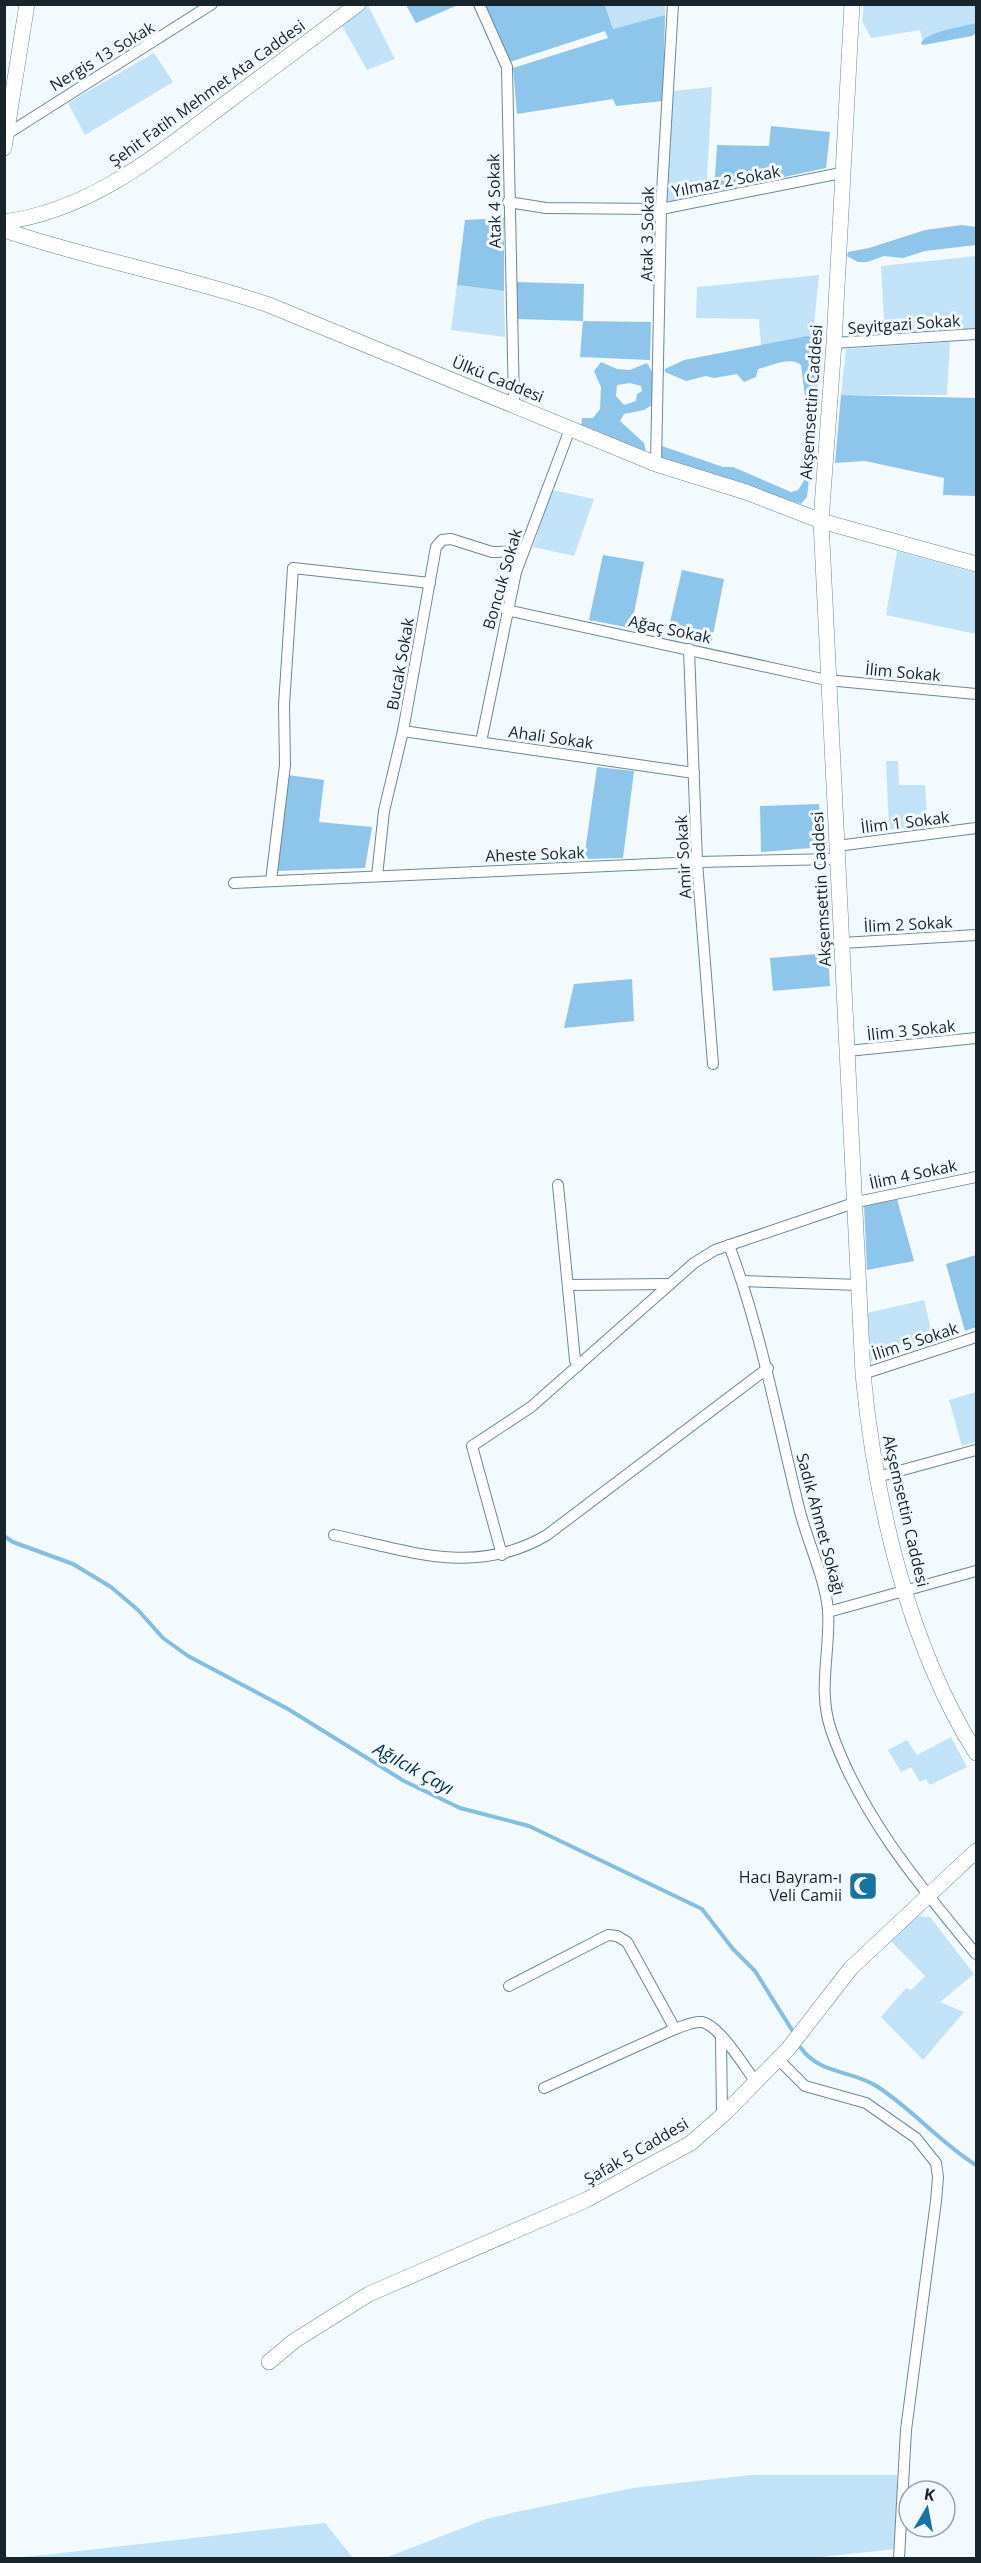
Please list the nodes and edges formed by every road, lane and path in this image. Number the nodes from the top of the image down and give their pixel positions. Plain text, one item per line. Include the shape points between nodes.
1 (27, 4) edge
2 (212, 4) edge
3 (358, 4) edge
4 (479, 4) edge
5 (673, 4) edge
6 (852, 4) edge
7 (6, 141) edge
8 (841, 173) junction
9 (508, 202) junction
10 (661, 208) junction
11 (4, 222) edge
12 (4, 230) edge
13 (976, 334) edge
14 (834, 343) junction
15 (514, 404) junction
16 (570, 429) junction
17 (656, 464) junction
18 (820, 520) junction
19 (522, 551) junction
20 (976, 564) edge
21 (429, 583) junction
22 (506, 610) junction
23 (689, 649) junction
24 (827, 680) junction
25 (976, 694) edge
26 (403, 730) junction
27 (481, 742) junction
28 (694, 772) junction
29 (976, 828) edge
30 (837, 853) junction
31 (698, 862) junction
32 (376, 876) junction
33 (271, 881) junction
34 (234, 883) dead end
35 (976, 934) edge
36 (842, 943) junction
37 (976, 1038) edge
38 (848, 1051) junction
39 (713, 1064) dead end
40 (976, 1177) edge
41 (558, 1185) dead end
42 (856, 1202) junction
43 (729, 1245) junction
44 (742, 1281) junction
45 (670, 1284) junction
46 (568, 1285) junction
47 (860, 1285) junction
48 (976, 1337) edge
49 (578, 1366) junction
50 (768, 1368) junction
51 (863, 1374) junction
52 (976, 1450) edge
53 (877, 1477) junction
54 (334, 1535) dead end
55 (502, 1555) junction
56 (976, 1571) edge
57 (906, 1592) junction
58 (828, 1612) junction
59 (976, 1753) edge
60 (976, 1851) edge
61 (927, 1894) junction
62 (976, 1954) edge
63 (509, 1986) dead end
64 (675, 2028) junction
65 (721, 2036) junction
66 (778, 2059) junction
67 (755, 2081) junction
68 (544, 2088) dead end
69 (722, 2115) junction
70 (269, 2362) dead end
71 (899, 2559) edge

1 - 7 street
2 - 7 street, Nergis 13 Sokak
3 - 11 street, Şehit Fatih Mehmet Ata Caddesi via 125,178 68,205
4 - 9 street, Atak 4 Sokak via 507,67
5 - 10 street, Atak 3 Sokak
6 - 8 street, Akşemsettin Caddesi
8 - 10 street, Yılmaz 2 Sokak
8 - 14 street, Akşemsettin Caddesi
9 - 10 street, Yılmaz 2 Sokak via 556,209
9 - 15 street, Atak 4 Sokak
10 - 17 street, Atak 3 Sokak
12 - 15 street, Ülkü Caddesi via 218,287
13 - 14 street, Seyitgazi Sokak
14 - 18 street, Akşemsettin Caddesi
15 - 16 street, Ülkü Caddesi
16 - 17 street, Ülkü Caddesi
16 - 19 street, Boncuk Sokak
17 - 18 street, Ülkü Caddesi
18 - 20 street, Ülkü Caddesi
18 - 24 street, Akşemsettin Caddesi
19 - 21 street, Bucak Sokak via 492,552 451,539 442,540 436,547
19 - 22 street, Boncuk Sokak
21 - 26 street, Bucak Sokak
21 - 33 street via 292,568 284,705 285,765
22 - 23 street, Ağaç Sokak
22 - 27 street, Boncuk Sokak
23 - 24 street, Ağaç Sokak
23 - 28 street, Amir Sokak
24 - 25 street, İlim Sokak
24 - 30 street, Akşemsettin Caddesi
26 - 27 street, Ahali Sokak
26 - 32 street, Bucak Sokak via 384,811
27 - 28 street, Ahali Sokak
28 - 31 street, Amir Sokak
29 - 30 street, İlim 1 Sokak
30 - 31 street, Aheste Sokak
30 - 36 street, Akşemsettin Caddesi
31 - 32 street, Aheste Sokak
31 - 39 street, Amir Sokak
32 - 33 street, Aheste Sokak
33 - 34 street, Aheste Sokak
35 - 36 street, İlim 2 Sokak
36 - 38 street, Akşemsettin Caddesi
37 - 38 street, İlim 3 Sokak
38 - 42 street, Akşemsettin Caddesi
40 - 42 street, İlim 4 Sokak
41 - 46 street
42 - 43 street, İlim 4 Sokak
42 - 47 street, Akşemsettin Caddesi
43 - 44 street, Sadık Ahmet Sokağı
43 - 45 street, İlim 4 Sokak via 694,1263
44 - 47 street
44 - 50 street, Sadık Ahmet Sokağı
45 - 46 street
45 - 49 street, İlim 4 Sokak
46 - 49 street
47 - 51 street, Akşemsettin Caddesi
48 - 51 street, İlim 5 Sokak
49 - 55 street, İlim 4 Sokak via 531,1407 472,1446
50 - 55 street via 547,1535
50 - 58 street, Sadık Ahmet Sokağı via 800,1511
51 - 53 street, Akşemsettin Caddesi
52 - 53 street
53 - 57 street, Akşemsettin Caddesi
54 - 55 street via 445,1558
56 - 57 street
57 - 58 street
57 - 59 street, Akşemsettin Caddesi via 933,1667
58 - 61 street, Sadık Ahmet Sokağı via 823,1689 830,1728 857,1790
60 - 61 street, Şafak 5 Caddesi
61 - 62 street, Sadık Ahmet Sokağı
61 - 66 street, Şafak 5 Caddesi via 840,1980
63 - 64 street via 608,1935 617,1936 627,1942
64 - 65 street via 704,2023
64 - 68 street
65 - 67 street
65 - 69 street
66 - 67 street, Şafak 5 Caddesi
66 - 71 street via 805,2085 876,2109 916,2138 936,2163 936,2201 906,2430
67 - 69 street, Şafak 5 Caddesi
69 - 70 street, Şafak 5 Caddesi via 673,2154 606,2190 369,2294 294,2341

